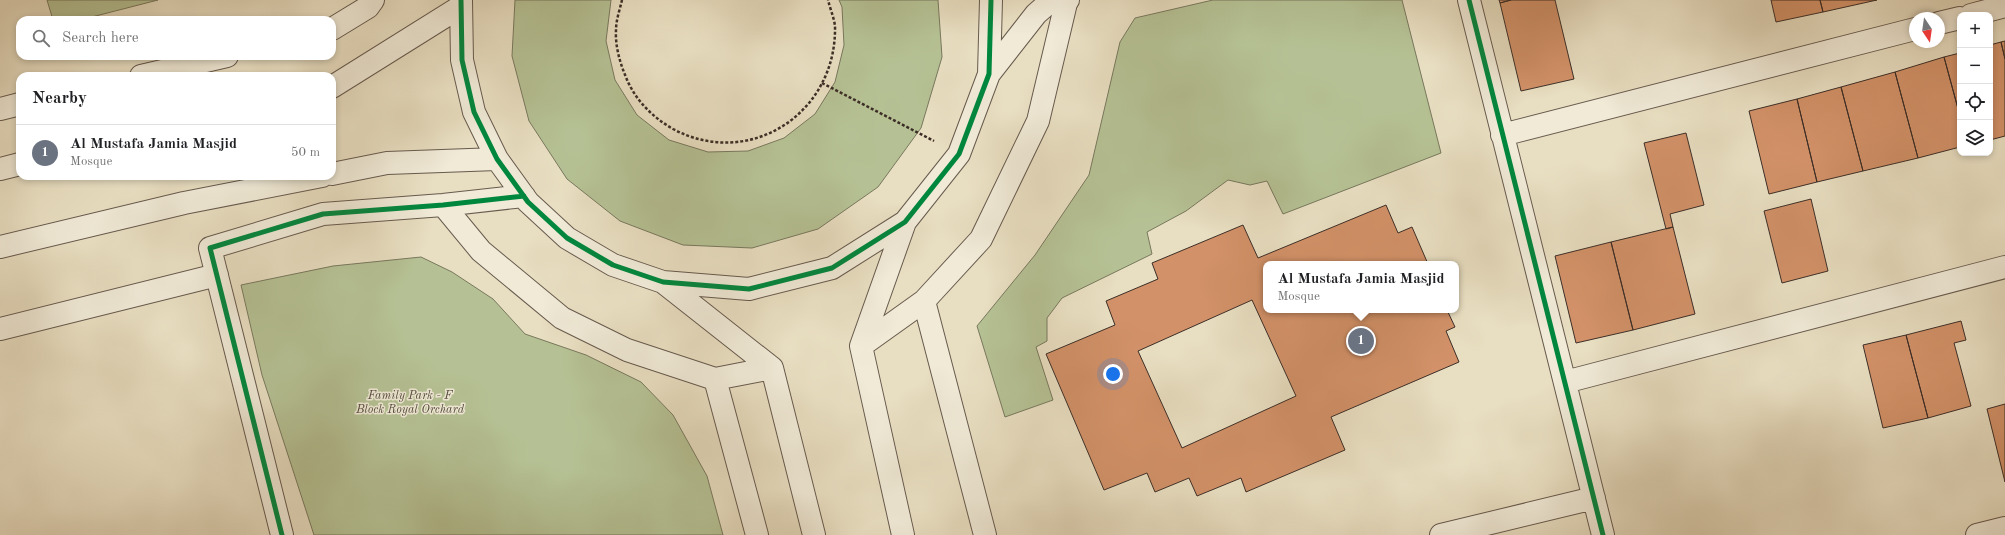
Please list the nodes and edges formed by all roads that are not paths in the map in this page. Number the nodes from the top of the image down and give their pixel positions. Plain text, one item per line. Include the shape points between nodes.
1 (374, 0) edge
2 (991, 0) edge
3 (1052, 0) edge
4 (1068, 0) edge
5 (1469, 0) edge
6 (461, 4) edge
7 (2005, 6) edge
8 (1982, 12) edge
9 (1957, 19) edge
10 (1945, 22) edge
11 (336, 27) edge
12 (1909, 31) edge
13 (211, 60) edge
14 (158, 72) edge
15 (989, 74) junction
16 (336, 84) edge
17 (16, 105) edge
18 (0, 108) edge
19 (1502, 135) junction
20 (497, 159) junction
21 (16, 165) edge
22 (0, 169) edge
23 (336, 173) edge
24 (302, 180) edge
25 (524, 196) junction
26 (443, 206) junction
27 (905, 222) junction
28 (0, 247) edge
29 (2005, 267) edge
30 (217, 275) junction
31 (663, 282) junction
32 (924, 301) junction
33 (0, 329) edge
34 (861, 346) junction
35 (772, 368) junction
36 (715, 379) junction
37 (1565, 382) junction
38 (1594, 498) junction
39 (2005, 528) edge
40 (282, 535) edge
41 (757, 535) edge
42 (814, 535) edge
43 (904, 535) edge
44 (985, 535) edge
45 (1441, 535) edge
46 (1603, 535) edge
47 (1977, 535) edge

1 - 11 street via 368,7
2 - 15 street
3 - 15 street via 1036,14
4 - 32 street via 1038,121 985,232
5 - 19 street
6 - 16 street
6 - 20 street via 462,60 472,104
7 - 8 street
9 - 10 street
12 - 19 street
13 - 14 street
15 - 27 street via 959,154
17 - 18 street
19 - 37 street
20 - 23 street via 387,163
20 - 25 street
21 - 22 street
24 - 28 street via 184,203
25 - 26 street
25 - 31 street via 567,238 613,265
26 - 30 street via 323,214 210,248
26 - 36 street via 481,251 562,318 627,350
27 - 31 street via 832,268 749,289
27 - 34 street
29 - 37 street
30 - 33 street
30 - 40 street
31 - 35 street
32 - 34 street
32 - 44 street
34 - 43 street
35 - 36 street
35 - 42 street
36 - 41 street
37 - 38 street
38 - 45 street
38 - 46 street
39 - 47 street

